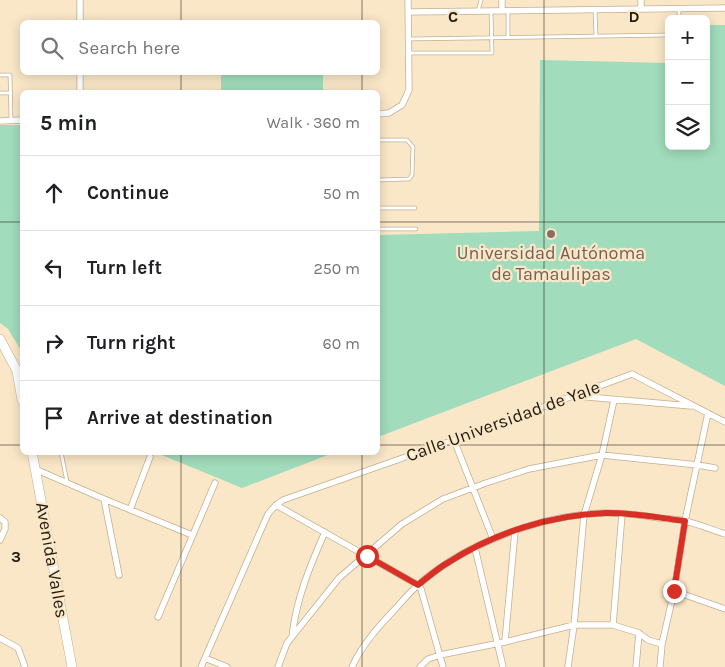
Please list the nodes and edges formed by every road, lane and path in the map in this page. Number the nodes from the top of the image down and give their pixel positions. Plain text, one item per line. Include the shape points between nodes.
1 (80, 0) edge
2 (408, 0) edge
3 (480, 0) edge
4 (502, 0) edge
5 (641, 0) edge
6 (679, 8) junction
7 (725, 8) edge
8 (595, 9) junction
9 (641, 9) junction
10 (491, 10) junction
11 (505, 10) junction
12 (478, 11) junction
13 (408, 12) junction
14 (679, 15) edge
15 (80, 20) edge
16 (665, 35) edge
17 (596, 36) junction
18 (491, 38) junction
19 (508, 38) junction
20 (408, 39) junction
21 (408, 53) junction
22 (0, 75) edge
23 (80, 75) edge
24 (80, 90) edge
25 (0, 93) edge
26 (11, 93) junction
27 (380, 114) edge
28 (11, 120) junction
29 (20, 120) edge
30 (0, 121) edge
31 (380, 140) edge
32 (380, 180) edge
33 (380, 208) edge
34 (415, 208) dead end
35 (416, 229) dead end
36 (380, 230) edge
37 (0, 339) edge
38 (20, 388) edge
39 (574, 395) junction
40 (614, 400) junction
41 (694, 406) junction
42 (708, 413) junction
43 (725, 422) edge
44 (454, 440) junction
45 (33, 455) edge
46 (62, 455) edge
47 (602, 455) junction
48 (150, 457) dead end
49 (698, 465) junction
50 (715, 468) dead end
51 (36, 469) junction
52 (67, 482) junction
53 (214, 483) dead end
54 (473, 488) junction
55 (104, 499) junction
56 (276, 505) junction
57 (130, 510) junction
58 (622, 514) junction
59 (584, 515) junction
60 (0, 518) edge
61 (685, 521) junction
62 (515, 531) junction
63 (325, 532) junction
64 (725, 534) edge
65 (192, 535) junction
66 (493, 539) junction
67 (0, 540) edge
68 (475, 548) junction
69 (367, 556) junction
70 (119, 575) dead end
71 (418, 585) junction
72 (674, 591) junction
73 (725, 609) edge
74 (158, 617) dead end
75 (574, 625) junction
76 (613, 626) junction
77 (639, 633) junction
78 (292, 636) junction
79 (0, 638) edge
80 (505, 642) junction
81 (498, 643) junction
82 (662, 644) junction
83 (440, 654) junction
84 (205, 658) junction
85 (25, 667) edge
86 (72, 667) edge
87 (201, 667) edge
88 (227, 667) edge
89 (278, 667) edge
90 (352, 667) edge
91 (420, 667) edge
92 (442, 667) edge
93 (503, 667) edge
94 (568, 667) edge
95 (636, 667) edge
96 (660, 667) edge

1 - 15 street
2 - 13 street
3 - 12 lane
4 - 11 street
5 - 9 street
6 - 7 street
6 - 9 street
6 - 14 lane
8 - 9 street
8 - 11 street
8 - 17 lane
10 - 11 street
10 - 12 street
10 - 18 lane
11 - 19 lane
12 - 13 street
13 - 20 street
16 - 17 lane
17 - 19 lane
18 - 19 lane
18 - 20 lane
18 - 21 lane via 492,52
20 - 21 street
21 - 27 street via 409,90 402,105 389,113
22 - 26 lane via 10,75
23 - 24 street
25 - 26 lane
26 - 28 lane
28 - 29 street
28 - 30 street
31 - 32 lane via 407,140 414,147 410,179
33 - 34 lane
35 - 36 lane
37 - 38 main road via 17,371
39 - 40 street
39 - 41 street, Calle Universidad de Yale via 632,374
39 - 44 street, Calle Universidad de Yale
40 - 41 street
40 - 47 street
41 - 42 street, Calle Universidad de Yale
42 - 43 street, Calle Universidad de Yale
42 - 49 street
44 - 54 street
44 - 56 street, Calle Universidad de Yale
45 - 51 main road, Avenida Valles
46 - 52 lane
47 - 49 street
47 - 54 street via 529,469
47 - 59 street
48 - 57 street
49 - 50 street
49 - 61 street
51 - 52 street
51 - 86 main road, Avenida Valles
52 - 55 street
53 - 65 street
54 - 66 street
54 - 69 street via 443,499 402,524
55 - 57 street
55 - 70 street
56 - 63 street
56 - 84 street via 268,514
57 - 65 street
58 - 59 street
58 - 61 street
58 - 76 street
59 - 62 street
59 - 75 street
60 - 67 street via 6,529
61 - 64 street
61 - 72 street
62 - 66 street
62 - 80 street
63 - 69 street
63 - 78 street via 300,592
65 - 74 street
66 - 68 street
68 - 71 street
68 - 81 street
69 - 71 street
69 - 78 street via 339,578
71 - 83 street
71 - 90 street via 379,626
72 - 73 street
72 - 82 street
75 - 76 street
75 - 80 street
75 - 94 street
76 - 77 street
77 - 82 street
77 - 95 street
78 - 89 street via 286,643
79 - 85 street via 18,648
80 - 81 street
81 - 83 street
81 - 93 street
82 - 96 street
83 - 91 street
83 - 92 street
84 - 87 street
84 - 88 street

